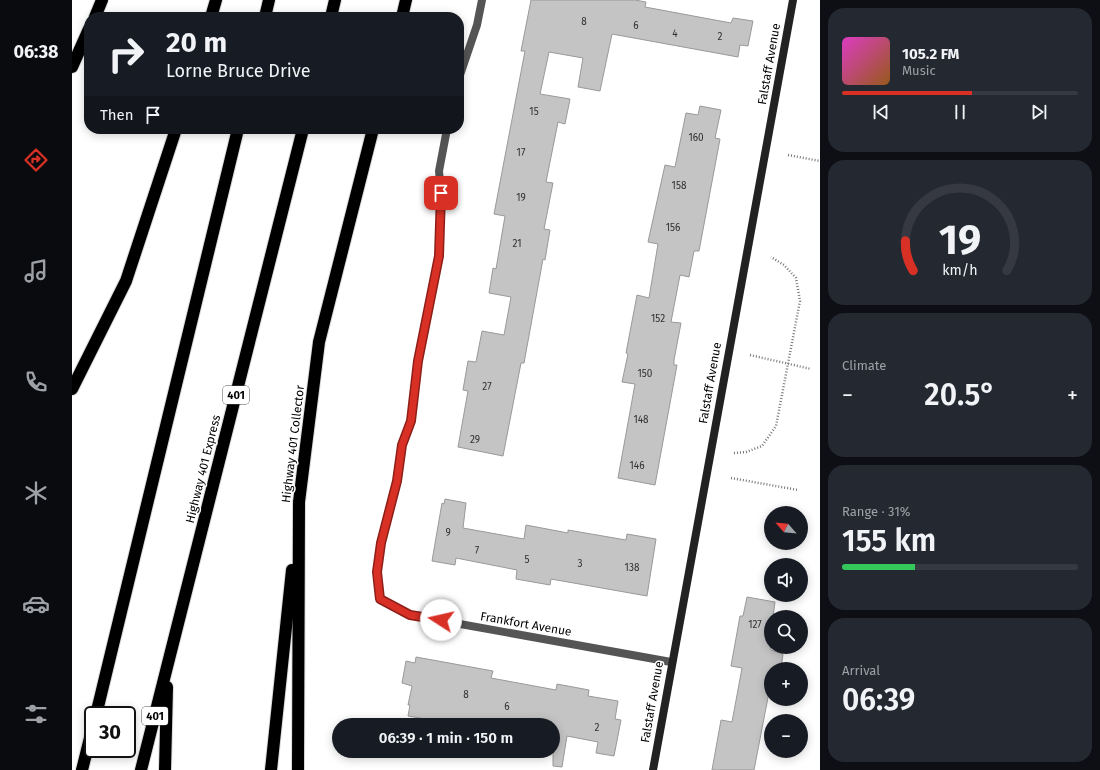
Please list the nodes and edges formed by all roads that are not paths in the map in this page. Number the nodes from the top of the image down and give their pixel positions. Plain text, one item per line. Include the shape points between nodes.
1 (102, 0) edge
2 (216, 0) edge
3 (269, 0) edge
4 (335, 0) edge
5 (406, 0) edge
6 (482, 0) edge
7 (793, 0) edge
8 (97, 12) edge
9 (212, 12) edge
10 (266, 12) edge
11 (332, 12) edge
12 (403, 12) edge
13 (84, 40) edge
14 (464, 63) edge
15 (72, 66) edge
16 (174, 134) edge
17 (237, 134) edge
18 (302, 134) edge
19 (372, 134) edge
20 (446, 134) edge
21 (72, 390) edge
22 (299, 502) junction
23 (168, 661) junction
24 (672, 662) junction
25 (98, 706) edge
26 (85, 758) edge
27 (82, 770) edge
28 (141, 770) edge
29 (165, 770) edge
30 (271, 770) edge
31 (298, 770) edge
32 (653, 770) edge

1 - 8 highway
2 - 9 highway
3 - 10 highway
4 - 11 highway
5 - 12 highway
6 - 14 street via 477,25
7 - 24 street, Falstaff Avenue
13 - 15 highway
16 - 21 highway via 126,281
17 - 25 highway
18 - 23 highway, Highway 401 Express / 401
19 - 22 highway, Highway 401 Collector via 319,342
20 - 24 street, Frankfort Avenue via 438,170 441,193 439,256 418,361 411,421 402,445 397,481 381,543 377,572 380,599 410,615
22 - 30 highway
22 - 31 highway, Highway 401 Collector
23 - 28 highway, Highway 401 Express / 401
23 - 29 highway
24 - 32 street, Falstaff Avenue
26 - 27 highway

